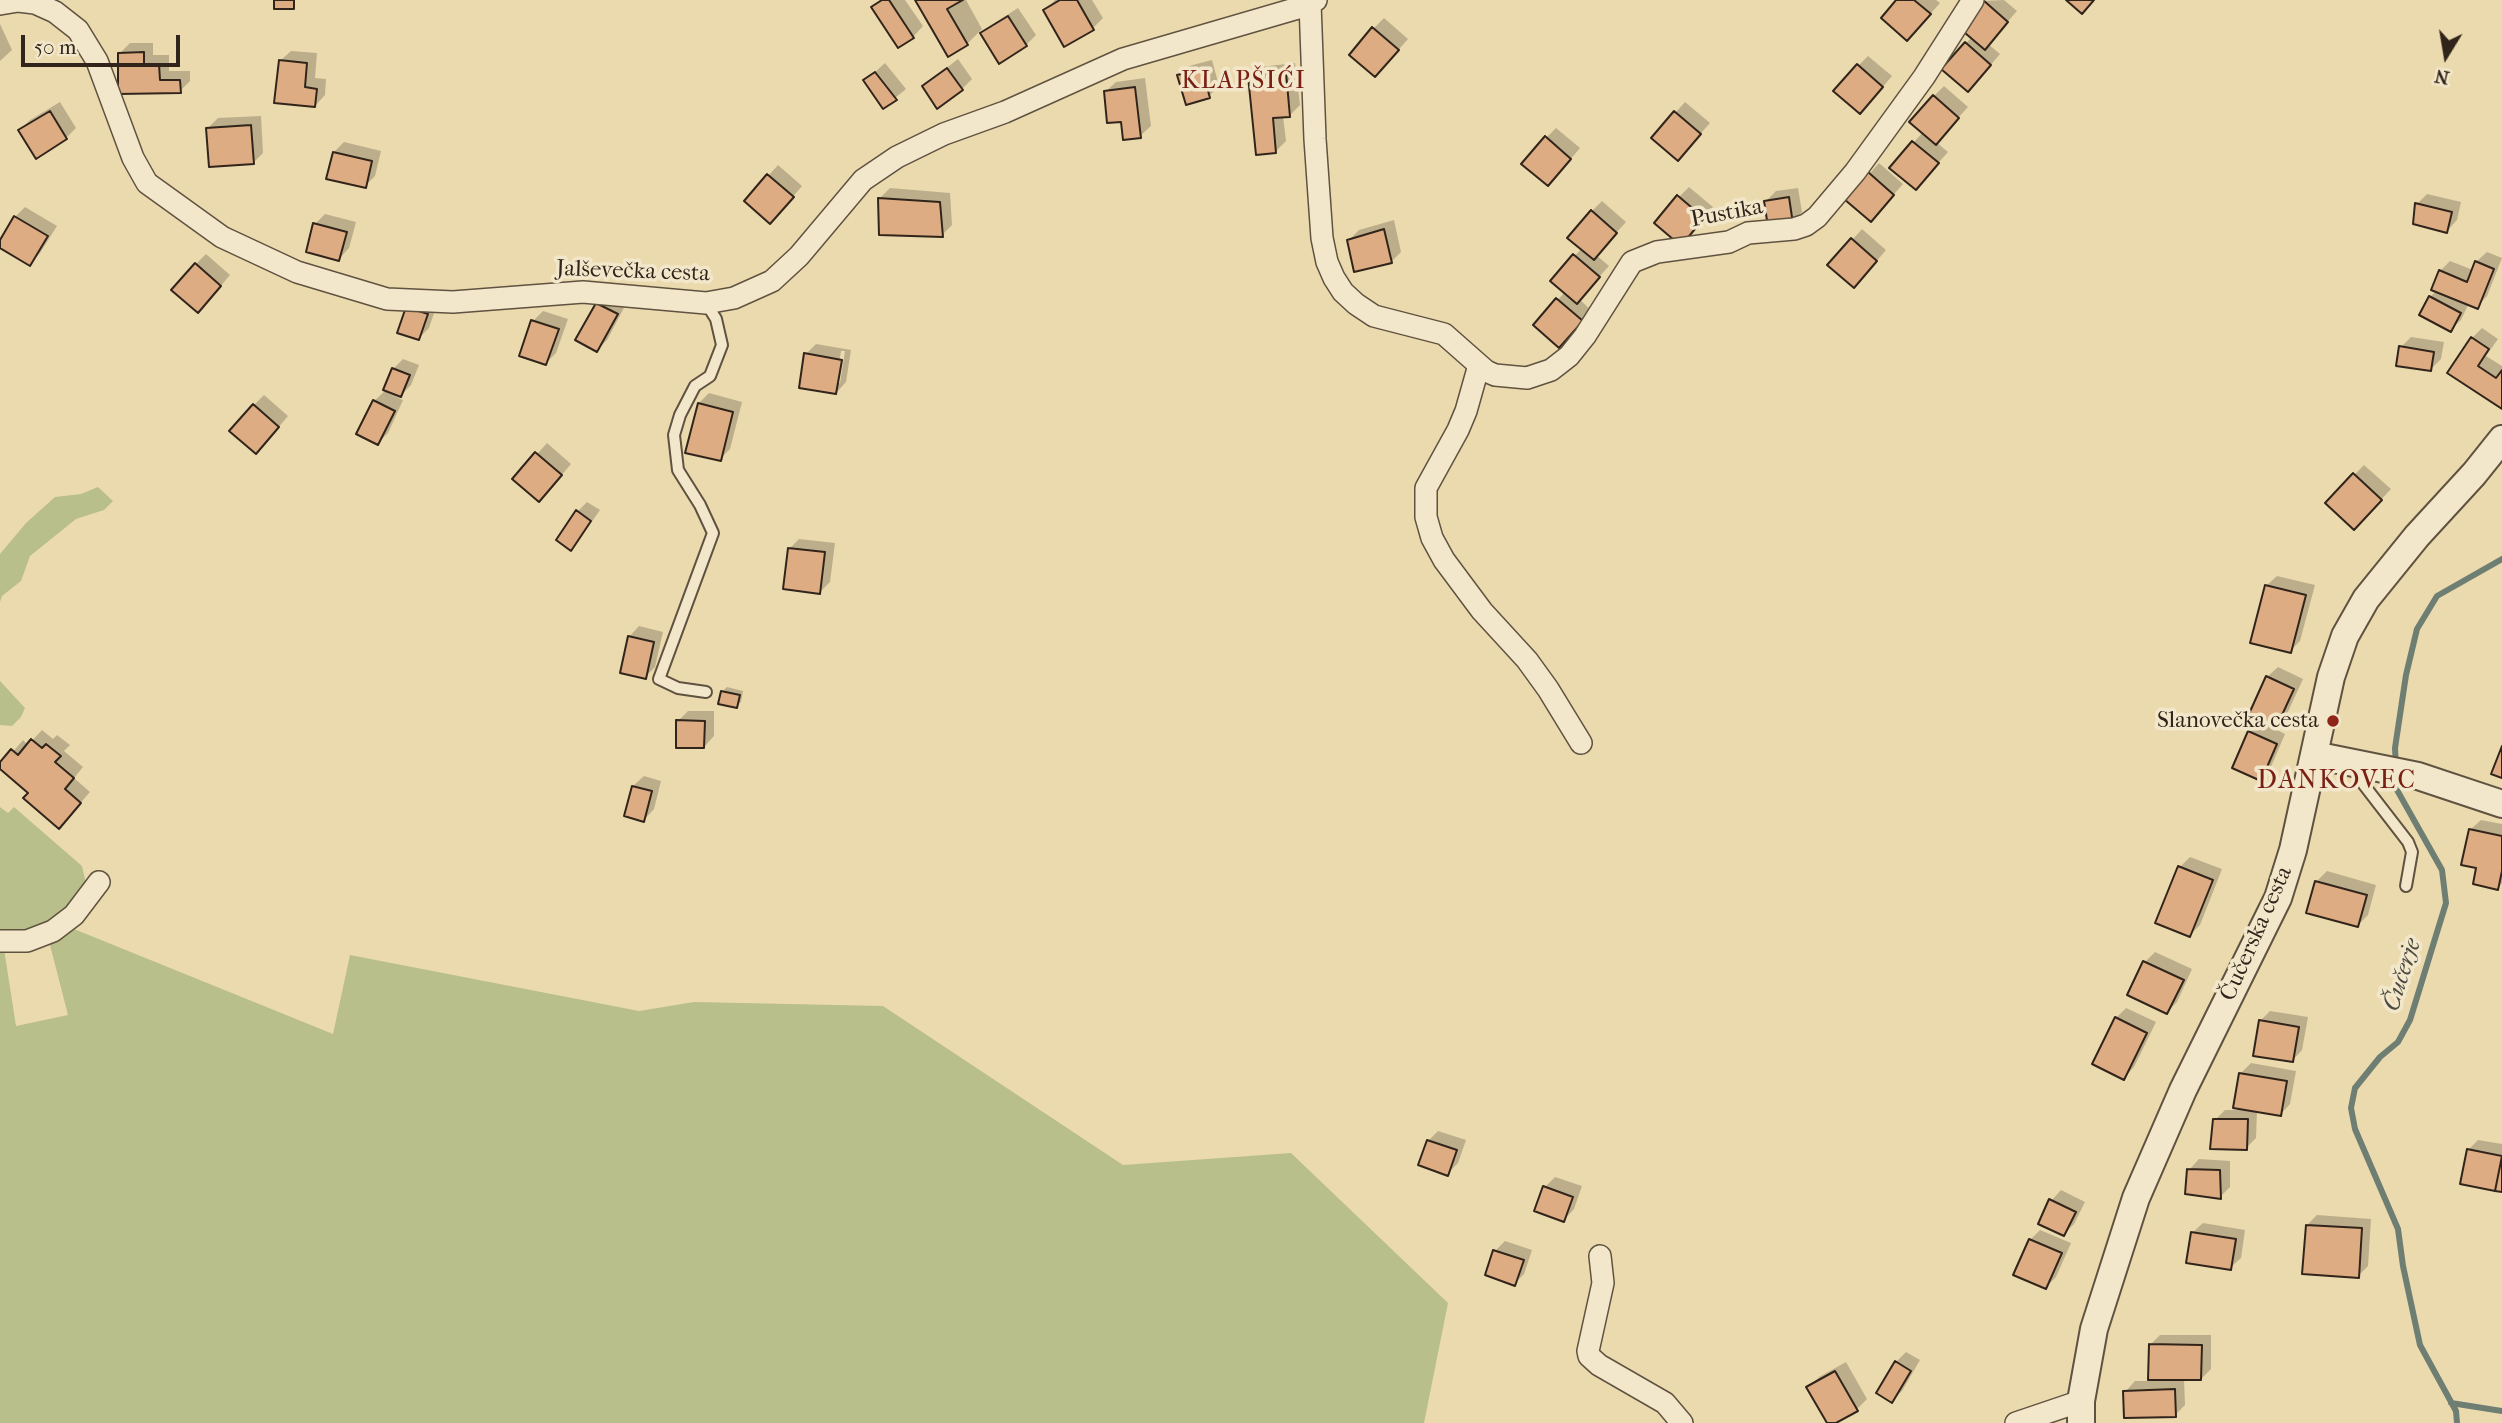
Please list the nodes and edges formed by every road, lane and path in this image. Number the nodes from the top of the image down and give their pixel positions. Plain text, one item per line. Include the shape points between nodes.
1 (1973, 0) edge
2 (1313, 2) edge
3 (0, 4) edge
4 (706, 303) junction
5 (1479, 365) junction
6 (2502, 439) edge
7 (706, 692) dead end
8 (1581, 743) dead end
9 (2314, 755) junction
10 (2369, 766) junction
11 (2502, 804) edge
12 (99, 881) dead end
13 (2406, 886) dead end
14 (0, 941) edge
15 (1600, 1256) dead end
16 (2081, 1412) edge
17 (1682, 1423) edge
18 (2016, 1423) edge

1 - 5 street, Pustika via 1924,77 1818,217 1794,229 1748,233 1716,246 1644,256 1632,262 1585,336 1551,370 1509,378
2 - 4 street, Jalševečka cesta via 1123,59 897,157 863,180 772,281 734,298
2 - 5 street, Pustika via 1322,238 1334,278 1343,292 1374,316 1444,334
3 - 4 street, Jalševečka cesta via 35,3 78,30 97,61 146,183 222,237 297,272 387,299 453,302 583,292
4 - 7 lane via 716,319 722,345 710,376 695,386 674,435 678,470 713,533 659,679 678,688
5 - 8 street via 1458,430 1426,488 1426,517 1444,560 1527,660
6 - 9 street, Čučerska cesta via 2366,599 2345,636 2331,677
9 - 10 street
9 - 16 street, Čučerska cesta via 2278,898 2183,1090 2136,1198 2094,1329
10 - 11 street
10 - 13 lane via 2364,785 2412,852
12 - 14 street via 74,915 52,931 27,941
15 - 17 street via 1602,1283 1589,1356 1665,1404
16 - 18 street

